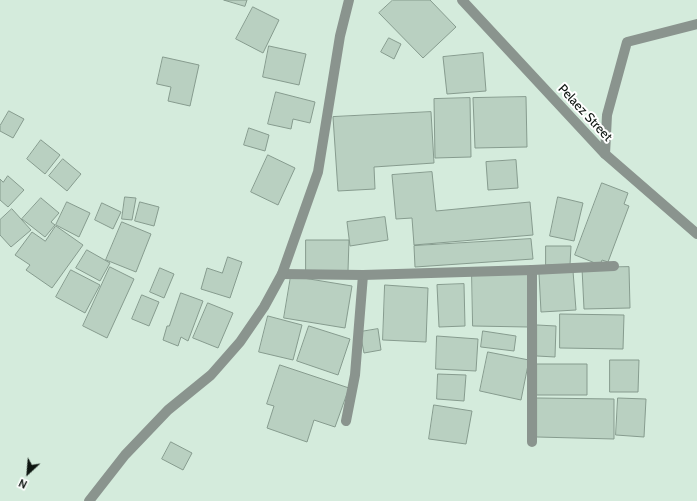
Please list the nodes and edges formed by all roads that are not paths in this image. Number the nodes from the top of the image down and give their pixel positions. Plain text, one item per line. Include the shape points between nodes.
1 (349, 0) edge
2 (462, 0) edge
3 (697, 24) edge
4 (605, 154) junction
5 (697, 234) edge
6 (614, 266) dead end
7 (532, 270) junction
8 (282, 274) junction
9 (363, 275) junction
10 (346, 421) dead end
11 (532, 442) dead end
12 (89, 501) edge

1 - 8 street via 340,36 318,172
2 - 4 street, Pelaez Street
3 - 4 street via 627,42 607,115
4 - 5 street, Pelaez Street
6 - 7 street
7 - 9 street
7 - 11 street
8 - 9 street
8 - 12 street via 264,307 240,342 211,375 168,410 125,455
9 - 10 street via 355,375

